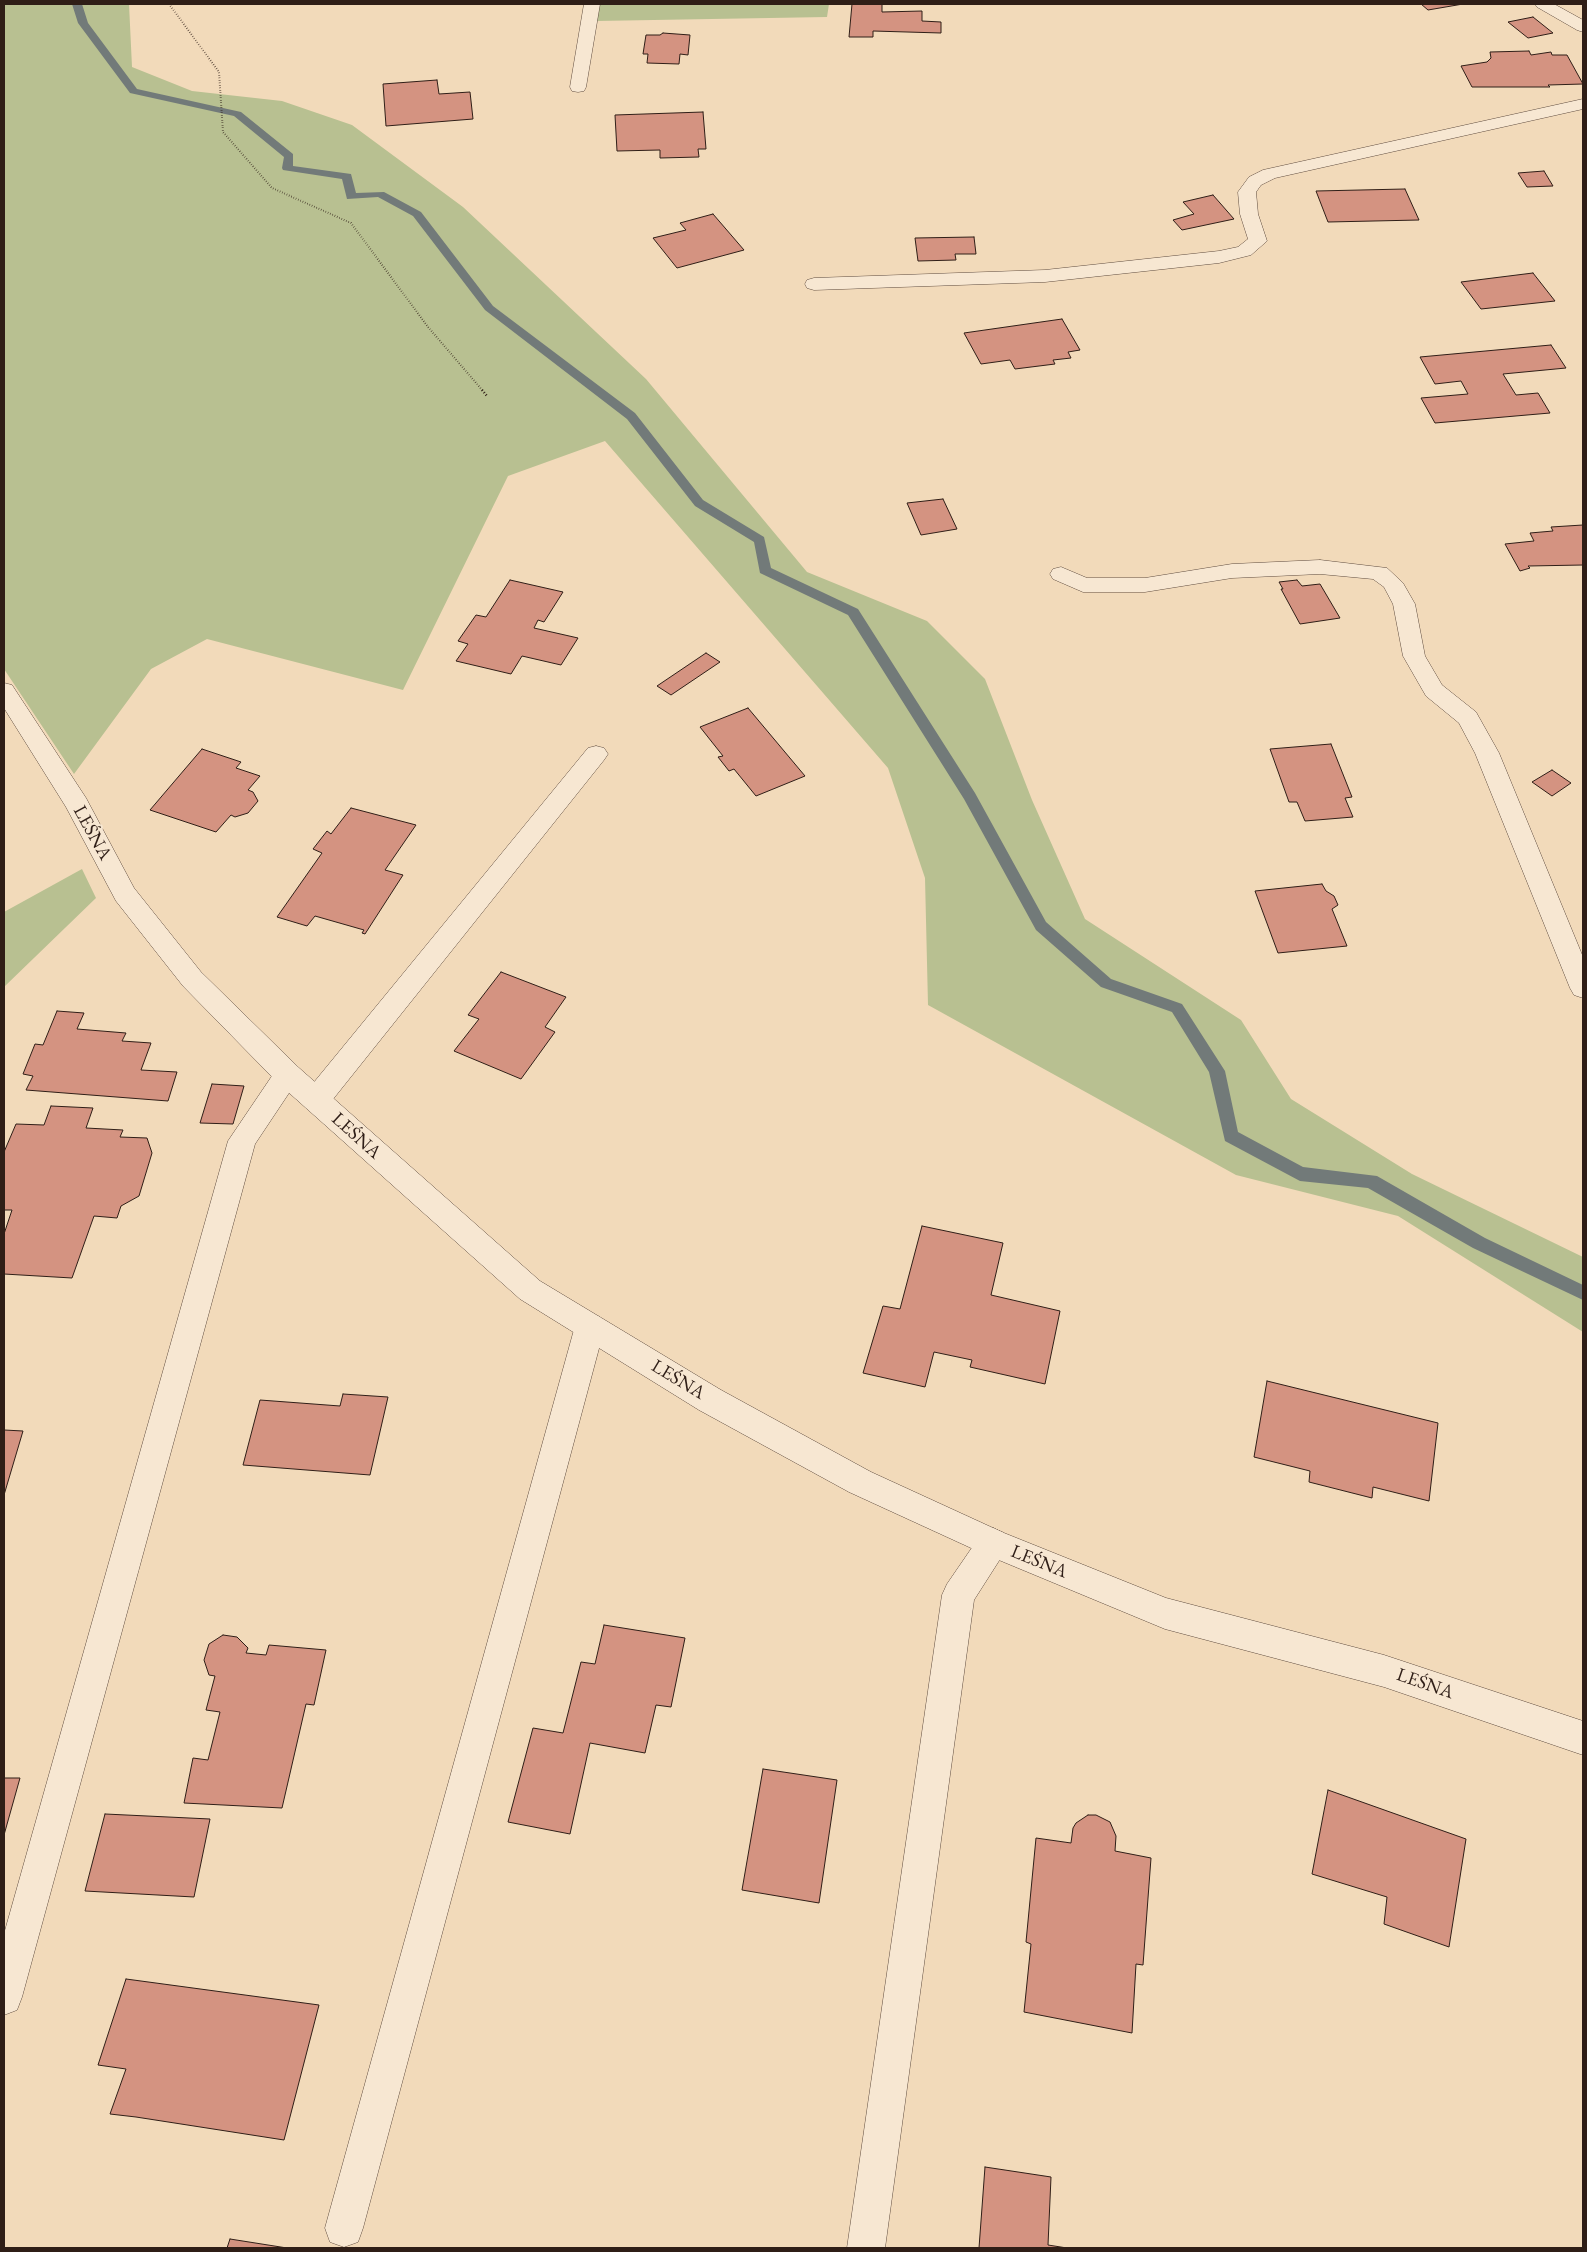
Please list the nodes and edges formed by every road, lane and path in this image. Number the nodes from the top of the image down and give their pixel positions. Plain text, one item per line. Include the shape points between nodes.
1 (169, 4) edge
2 (592, 4) edge
3 (1543, 4) edge
4 (1583, 27) edge
5 (578, 88) dead end
6 (1583, 104) edge
7 (814, 284) dead end
8 (487, 396) dead end
9 (1061, 574) dead end
10 (4, 691) edge
11 (596, 754) dead end
12 (1583, 988) edge
13 (288, 1076) junction
14 (316, 1100) junction
15 (590, 1326) junction
16 (993, 1543) junction
17 (1583, 1738) edge
18 (4, 1997) edge
19 (344, 2228) dead end
20 (866, 2248) edge

1 - 8 path via 219,72 223,132 272,188 351,223 428,328
2 - 5 street
3 - 4 street
6 - 7 street via 1269,174 1255,181 1247,192 1249,214 1258,241 1244,251 1218,257 1045,276
9 - 12 street via 1083,585 1109,586 1145,585 1232,571 1320,567 1379,573 1392,583 1404,604 1414,656 1434,690 1468,718 1487,754
10 - 13 street, LEŚNA via 76,804 125,894 192,978
11 - 14 street
13 - 14 street, LEŚNA
13 - 18 street via 242,1141
14 - 15 street, LEŚNA via 530,1290
15 - 16 street, LEŚNA via 710,1400 860,1482
15 - 19 street
16 - 17 street, LEŚNA via 1165,1613 1384,1671
16 - 20 street via 958,1595

